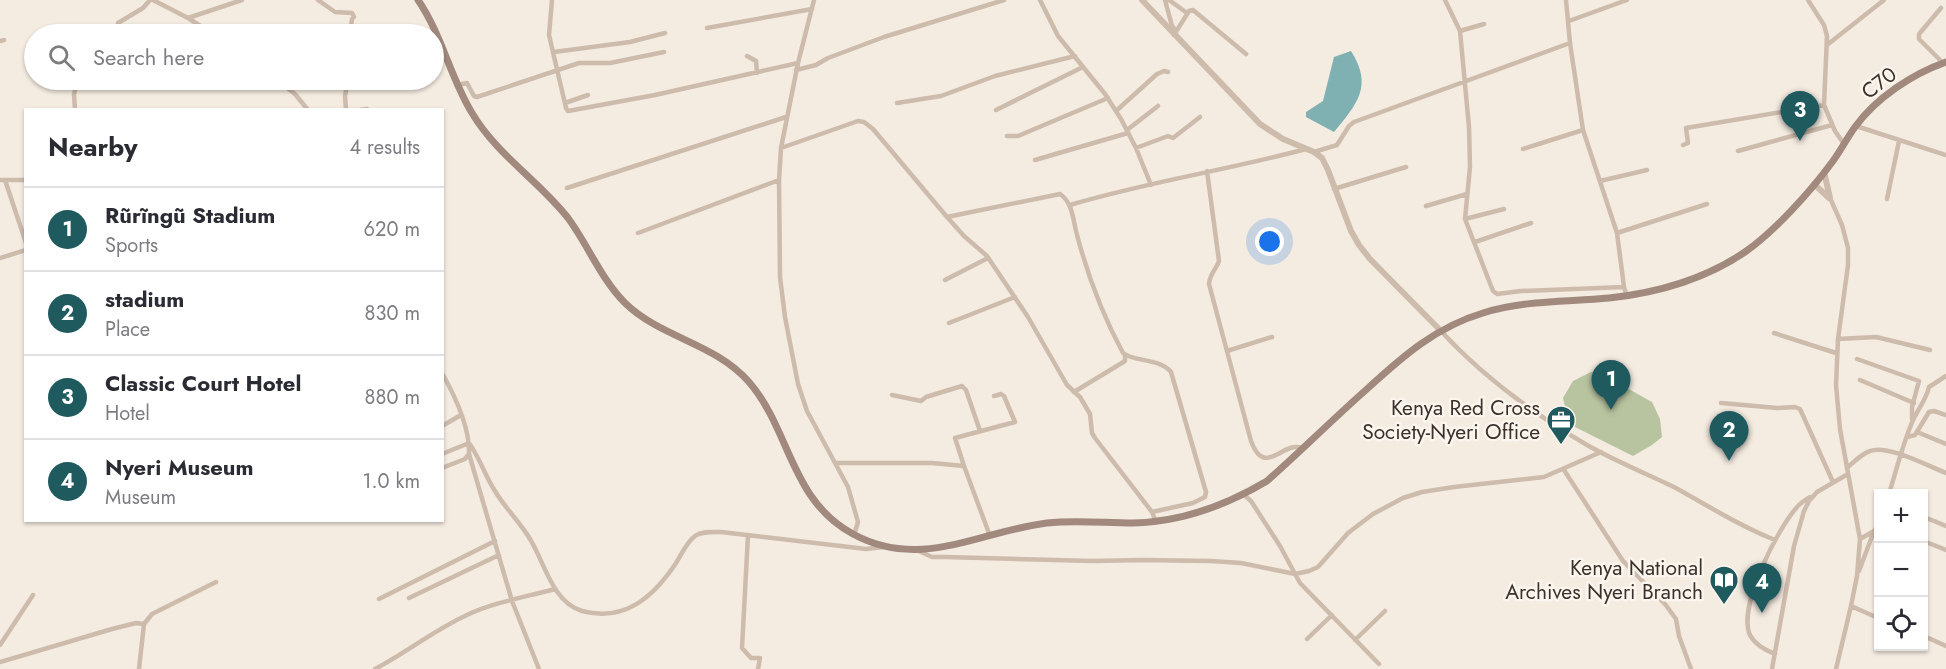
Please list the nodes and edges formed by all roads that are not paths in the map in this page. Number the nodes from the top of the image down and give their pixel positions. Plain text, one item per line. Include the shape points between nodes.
1 (151, 0) edge
2 (242, 0) edge
3 (318, 0) edge
4 (418, 0) edge
5 (552, 0) edge
6 (814, 0) edge
7 (1004, 0) edge
8 (1040, 0) edge
9 (1142, 0) edge
10 (1167, 0) edge
11 (1445, 0) edge
12 (1566, 0) edge
13 (1627, 0) edge
14 (1808, 0) edge
15 (1884, 0) edge
16 (1941, 8) dead end
17 (812, 9) junction
18 (1187, 13) junction
19 (188, 18) junction
20 (1569, 21) junction
21 (118, 24) edge
22 (197, 24) edge
23 (352, 24) edge
24 (432, 24) edge
25 (1484, 24) dead end
26 (707, 28) dead end
27 (1460, 31) junction
28 (664, 33) dead end
29 (1175, 33) junction
30 (1570, 43) junction
31 (1827, 45) junction
32 (554, 52) junction
33 (664, 52) dead end
34 (444, 53) edge
35 (1246, 54) dead end
36 (747, 56) dead end
37 (1075, 56) junction
38 (1944, 62) edge
39 (798, 63) junction
40 (1083, 67) junction
41 (796, 70) junction
42 (557, 71) junction
43 (1168, 72) dead end
44 (757, 73) junction
45 (1464, 82) junction
46 (457, 85) junction
47 (75, 90) edge
48 (290, 90) edge
49 (346, 90) edge
50 (588, 95) dead end
51 (1108, 98) junction
52 (897, 103) dead end
53 (565, 104) junction
54 (1824, 105) junction
55 (1158, 106) dead end
56 (75, 108) edge
57 (306, 108) edge
58 (346, 108) edge
59 (996, 110) dead end
60 (1116, 111) junction
61 (786, 117) junction
62 (1200, 117) dead end
63 (1832, 125) junction
64 (1856, 126) junction
65 (1583, 130) junction
66 (1127, 131) junction
67 (1007, 136) dead end
68 (1899, 141) junction
69 (1844, 144) junction
70 (1683, 145) dead end
71 (781, 148) junction
72 (1136, 148) junction
73 (1306, 149) junction
74 (1523, 149) dead end
75 (1738, 151) dead end
76 (1314, 152) junction
77 (1946, 155) edge
78 (1035, 160) dead end
79 (1406, 167) dead end
80 (1647, 170) dead end
81 (1207, 171) junction
82 (1824, 172) junction
83 (2, 180) edge
84 (24, 180) edge
85 (779, 180) junction
86 (1600, 181) junction
87 (1814, 184) junction
88 (1151, 185) junction
89 (567, 188) dead end
90 (1334, 189) junction
91 (1467, 194) junction
92 (1830, 198) junction
93 (1887, 199) dead end
94 (1707, 204) dead end
95 (1070, 205) junction
96 (1426, 206) dead end
97 (1504, 209) dead end
98 (947, 217) junction
99 (1465, 219) junction
100 (1532, 223) dead end
101 (638, 233) dead end
102 (1617, 233) junction
103 (24, 238) edge
104 (1475, 242) junction
105 (24, 251) edge
106 (0, 258) edge
107 (988, 258) junction
108 (945, 280) dead end
109 (1624, 287) junction
110 (1627, 296) junction
111 (1015, 297) junction
112 (949, 323) dead end
113 (1440, 330) junction
114 (1774, 333) dead end
115 (1272, 337) dead end
116 (1838, 339) junction
117 (1930, 350) dead end
118 (1227, 351) junction
119 (1836, 353) junction
120 (1125, 355) junction
121 (1857, 359) dead end
122 (1946, 376) edge
123 (444, 377) edge
124 (1860, 380) dead end
125 (1074, 392) junction
126 (892, 395) dead end
127 (994, 396) dead end
128 (1721, 403) dead end
129 (1914, 403) junction
130 (461, 415) junction
131 (1946, 415) edge
132 (1912, 422) junction
133 (444, 425) edge
134 (980, 432) junction
135 (1917, 432) junction
136 (1907, 437) junction
137 (469, 443) junction
138 (1946, 444) edge
139 (1302, 448) junction
140 (1601, 452) junction
141 (444, 453) edge
142 (469, 454) junction
143 (1901, 455) junction
144 (836, 463) junction
145 (964, 466) junction
146 (444, 467) edge
147 (1564, 470) junction
148 (1848, 471) junction
149 (1946, 473) edge
150 (1833, 482) junction
151 (1891, 489) edge
152 (1817, 492) junction
153 (1244, 495) junction
154 (1152, 512) junction
155 (1928, 520) edge
156 (1156, 522) junction
157 (1946, 526) edge
158 (1874, 531) joint
159 (748, 535) junction
160 (854, 535) junction
161 (990, 536) junction
162 (1860, 539) junction
163 (1775, 540) junction
164 (495, 541) junction
165 (1928, 543) edge
166 (887, 546) junction
167 (1946, 550) edge
168 (919, 551) junction
169 (499, 555) junction
170 (1295, 574) junction
171 (1857, 576) junction
172 (216, 582) dead end
173 (555, 589) junction
174 (33, 595) dead end
175 (379, 598) dead end
176 (409, 598) dead end
177 (512, 601) junction
178 (1851, 606) junction
179 (1385, 611) dead end
180 (1332, 615) junction
181 (1874, 616) edge
182 (144, 624) junction
183 (1928, 638) edge
184 (1307, 639) dead end
185 (1355, 640) junction
186 (0, 645) edge
187 (1946, 646) edge
188 (1775, 654) junction
189 (0, 662) edge
190 (1379, 664) dead end
191 (139, 669) edge
192 (375, 669) edge
193 (539, 669) edge
194 (758, 669) edge
195 (1691, 669) edge
196 (1772, 669) edge
197 (1836, 669) edge

1 - 19 street
1 - 21 street
2 - 19 street
3 - 23 street via 335,12 352,13
4 - 24 main road, C70
5 - 32 street via 548,30
6 - 17 street
7 - 41 street via 884,37
8 - 37 street via 1058,36
9 - 29 street
10 - 18 street
10 - 29 street
11 - 27 street
12 - 20 street
13 - 20 street
14 - 31 street via 1824,25
15 - 31 street
16 - 38 street via 1919,39
17 - 26 street
17 - 39 street
18 - 29 street
18 - 35 street via 1193,10 1200,14
19 - 22 street
20 - 30 street
25 - 27 street
27 - 45 street
28 - 32 street via 630,42
29 - 73 street via 1260,124
30 - 45 street
30 - 65 street
31 - 54 street
32 - 42 street
33 - 42 street via 610,63 579,63
34 - 46 main road, C70
36 - 44 street via 756,61
37 - 40 street
37 - 52 street via 995,76 941,96
38 - 64 main road, C70 / C70 via 1900,86
39 - 41 street
39 - 44 street
40 - 51 street
40 - 59 street
41 - 61 street
42 - 46 street via 477,97 467,83
42 - 53 street
43 - 60 street via 1157,74
44 - 53 street via 571,111
45 - 76 street via 1354,122 1337,145
45 - 91 street via 1470,144
46 - 160 main road, C70 via 486,135 567,217 623,301 653,324 714,352 742,375 763,402 810,496 833,521
47 - 56 street
48 - 57 street
49 - 58 street
50 - 53 street
51 - 60 street
51 - 67 street via 1018,136
54 - 63 street
54 - 70 street via 1686,128 1688,143
55 - 66 street
60 - 66 street
61 - 71 street
61 - 89 street
62 - 72 street via 1173,138 1168,136
63 - 69 street
63 - 75 street
64 - 68 street
64 - 69 main road, C70 / C70
65 - 74 street
65 - 86 street
66 - 72 street
66 - 78 street
68 - 77 street
68 - 93 street
69 - 82 main road, C70
71 - 85 street
71 - 98 street via 852,122 864,122
72 - 88 street
73 - 76 street
73 - 81 street
76 - 90 street via 1322,158
79 - 90 street
80 - 86 street
81 - 88 street
81 - 118 street via 1219,261 1209,284
82 - 87 main road, C70
82 - 92 street
83 - 84 street
83 - 103 street
85 - 101 street
85 - 144 street via 780,277 793,362 803,400
86 - 102 street
87 - 92 street
87 - 110 main road, C70 via 1759,241 1726,264 1686,281
88 - 95 street
90 - 113 street via 1359,245
91 - 96 street
91 - 99 street
92 - 116 street via 1848,248
94 - 102 street
95 - 98 street via 1060,194
95 - 120 street via 1092,286
97 - 99 street
98 - 107 street
99 - 104 street
100 - 104 street
102 - 109 street
104 - 109 street via 1491,288 1497,294
105 - 106 street
107 - 108 street
107 - 111 street
109 - 110 street
110 - 113 main road, C70 via 1508,307
111 - 112 street
111 - 125 street
113 - 139 main road, C70 via 1393,364
113 - 140 street via 1513,396
114 - 119 street
115 - 118 street
116 - 117 street via 1876,337
116 - 119 street
118 - 139 street via 1239,403 1257,453 1272,458 1292,447
119 - 148 street via 1836,400
120 - 125 street via 1125,361
120 - 154 street via 1172,372 1206,492 1205,497 1193,503
121 - 129 street via 1919,381
122 - 132 street via 1929,387
123 - 130 street
124 - 129 street
125 - 154 street via 1090,414 1095,438
126 - 134 street via 921,401 962,387
127 - 134 street via 1004,396 1015,422
128 - 150 street via 1800,409
129 - 132 street
130 - 133 street
130 - 137 street
131 - 135 street via 1934,411 1927,414
132 - 136 street
134 - 145 street via 955,438
135 - 136 street
135 - 138 street
136 - 143 street
137 - 141 street
137 - 142 street
137 - 173 street via 496,494 531,541
139 - 153 main road, C70 via 1267,481
140 - 147 street
140 - 163 street
142 - 146 street
142 - 164 street
143 - 148 street via 1873,450 1863,454
143 - 149 street
143 - 151 street
144 - 145 street
144 - 160 street via 857,515
145 - 161 street
147 - 170 street via 1544,477 1454,487 1403,498 1348,533 1318,567
147 - 195 street via 1623,561 1676,619
148 - 150 street
148 - 162 street
150 - 152 street
152 - 163 street via 1800,504
152 - 188 street via 1804,511 1794,546
153 - 156 main road, C70 via 1189,516
153 - 170 street
154 - 156 street
155 - 157 street
156 - 161 main road, C70 via 1049,523
158 - 162 street
158 - 171 street
159 - 166 street via 866,549
159 - 173 street via 697,535 656,589 629,609 604,613 581,610 569,605
159 - 194 street via 742,648 751,658 760,658
160 - 166 main road, C70
161 - 168 main road, C70
162 - 171 street
163 - 188 street via 1759,573 1747,614 1750,635 1761,648
164 - 169 street
164 - 175 street
165 - 167 street
166 - 168 main road, C70
168 - 170 street via 932,557 1211,561
169 - 176 street
169 - 177 street
170 - 180 street
171 - 178 street
172 - 182 street via 152,614
173 - 177 street
174 - 186 street
177 - 192 street via 468,614
177 - 193 street
178 - 181 street
178 - 197 street
179 - 185 street
180 - 184 street
180 - 185 street
182 - 189 street via 112,629
182 - 191 street
183 - 187 street
185 - 190 street
188 - 196 street

